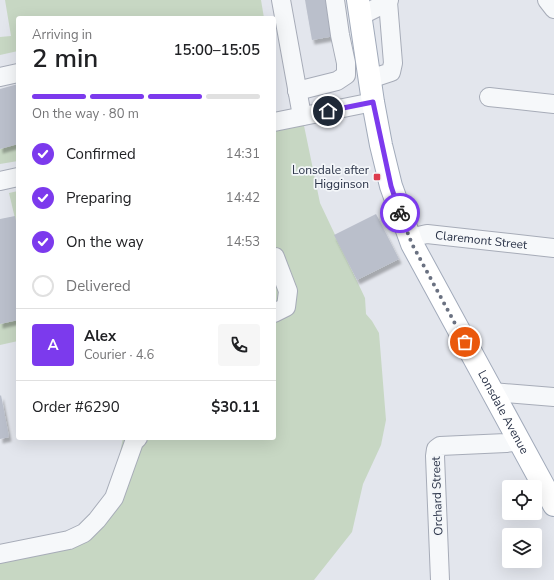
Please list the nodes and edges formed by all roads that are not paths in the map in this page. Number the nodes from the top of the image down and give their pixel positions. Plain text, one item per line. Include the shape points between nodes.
1 (281, 0) edge
2 (335, 0) edge
3 (547, 0) edge
4 (388, 1) edge
5 (359, 8) edge
6 (554, 9) edge
7 (16, 73) edge
8 (0, 77) edge
9 (370, 79) junction
10 (297, 91) junction
11 (489, 97) dead end
12 (373, 102) junction
13 (554, 104) edge
14 (302, 116) junction
15 (276, 122) edge
16 (16, 177) edge
17 (0, 181) edge
18 (409, 238) junction
19 (554, 248) edge
20 (276, 260) edge
21 (276, 312) edge
22 (492, 392) junction
23 (554, 397) edge
24 (136, 440) edge
25 (520, 441) junction
26 (554, 505) edge
27 (0, 554) edge
28 (440, 580) edge

1 - 10 street
2 - 10 street via 346,75 337,81
3 - 6 street
4 - 5 street
4 - 9 street via 393,62 391,72
5 - 9 main road, Lonsdale Avenue
7 - 8 street
9 - 12 main road, Lonsdale Avenue
10 - 14 street
11 - 13 street
12 - 14 street
12 - 18 main road, Lonsdale Avenue via 391,186
14 - 15 street
16 - 17 street
18 - 19 street, Claremont Street via 427,234
18 - 22 main road, Lonsdale Avenue
20 - 21 street via 288,291 286,307
22 - 23 street
22 - 25 main road, Lonsdale Avenue
24 - 27 street via 114,498 84,533 70,540
25 - 26 main road, Lonsdale Avenue
25 - 28 street, Orchard Street via 440,446 436,449

